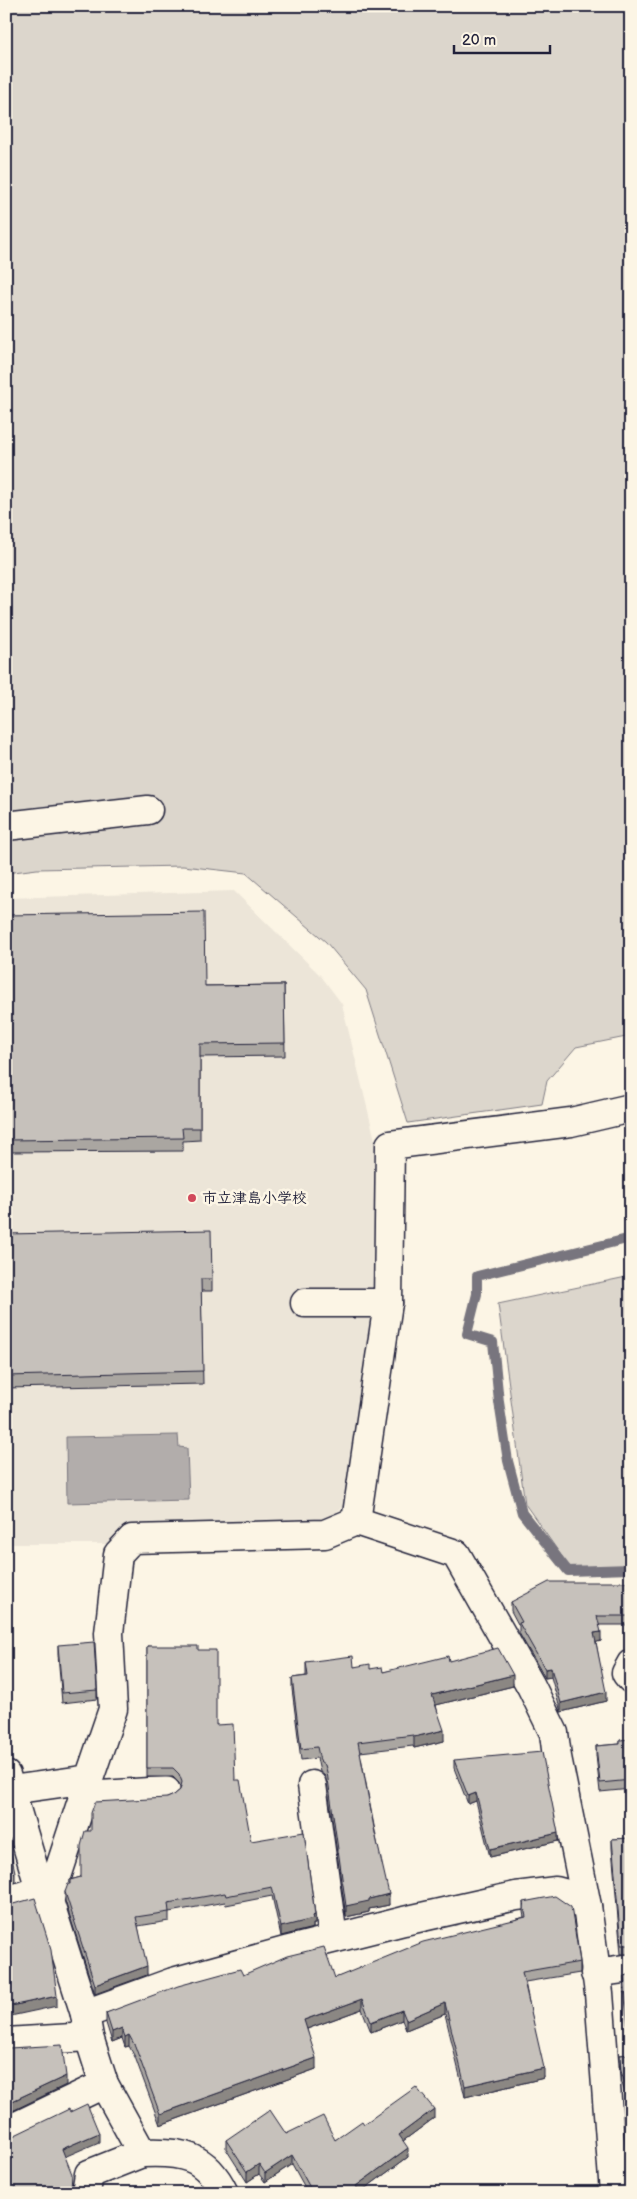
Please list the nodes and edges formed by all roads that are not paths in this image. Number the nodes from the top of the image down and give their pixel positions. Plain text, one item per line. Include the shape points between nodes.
1 (148, 810) dead end
2 (6, 826) edge
3 (631, 1108) edge
4 (305, 1302) dead end
5 (388, 1302) junction
6 (356, 1520) junction
7 (631, 1664) edge
8 (631, 1680) edge
9 (8, 1782) edge
10 (312, 1785) dead end
11 (86, 1787) junction
12 (166, 1791) dead end
13 (46, 1895) junction
14 (6, 1901) edge
15 (587, 1906) junction
16 (333, 1938) junction
17 (631, 1968) edge
18 (595, 1973) junction
19 (87, 2026) junction
20 (6, 2042) edge
21 (104, 2084) junction
22 (6, 2131) edge
23 (142, 2153) junction
24 (619, 2189) edge
25 (86, 2193) edge
26 (224, 2193) edge

1 - 2 street
3 - 5 street via 571,1122 390,1145
4 - 5 street
5 - 6 street
6 - 11 street via 324,1534 132,1539 124,1546 118,1554 109,1633 113,1708
6 - 15 street via 456,1554 554,1733 556,1757
7 - 8 street via 626,1673
9 - 11 street
9 - 13 street via 37,1879
10 - 16 street
11 - 12 street
11 - 13 street
13 - 14 street
13 - 19 street
15 - 16 street via 556,1891 516,1896
15 - 18 street
16 - 19 street via 173,1982
17 - 18 street
18 - 24 street
19 - 20 street
19 - 21 street
21 - 22 street
21 - 23 street
23 - 25 street via 89,2174
23 - 26 street via 164,2152 195,2158 218,2181

